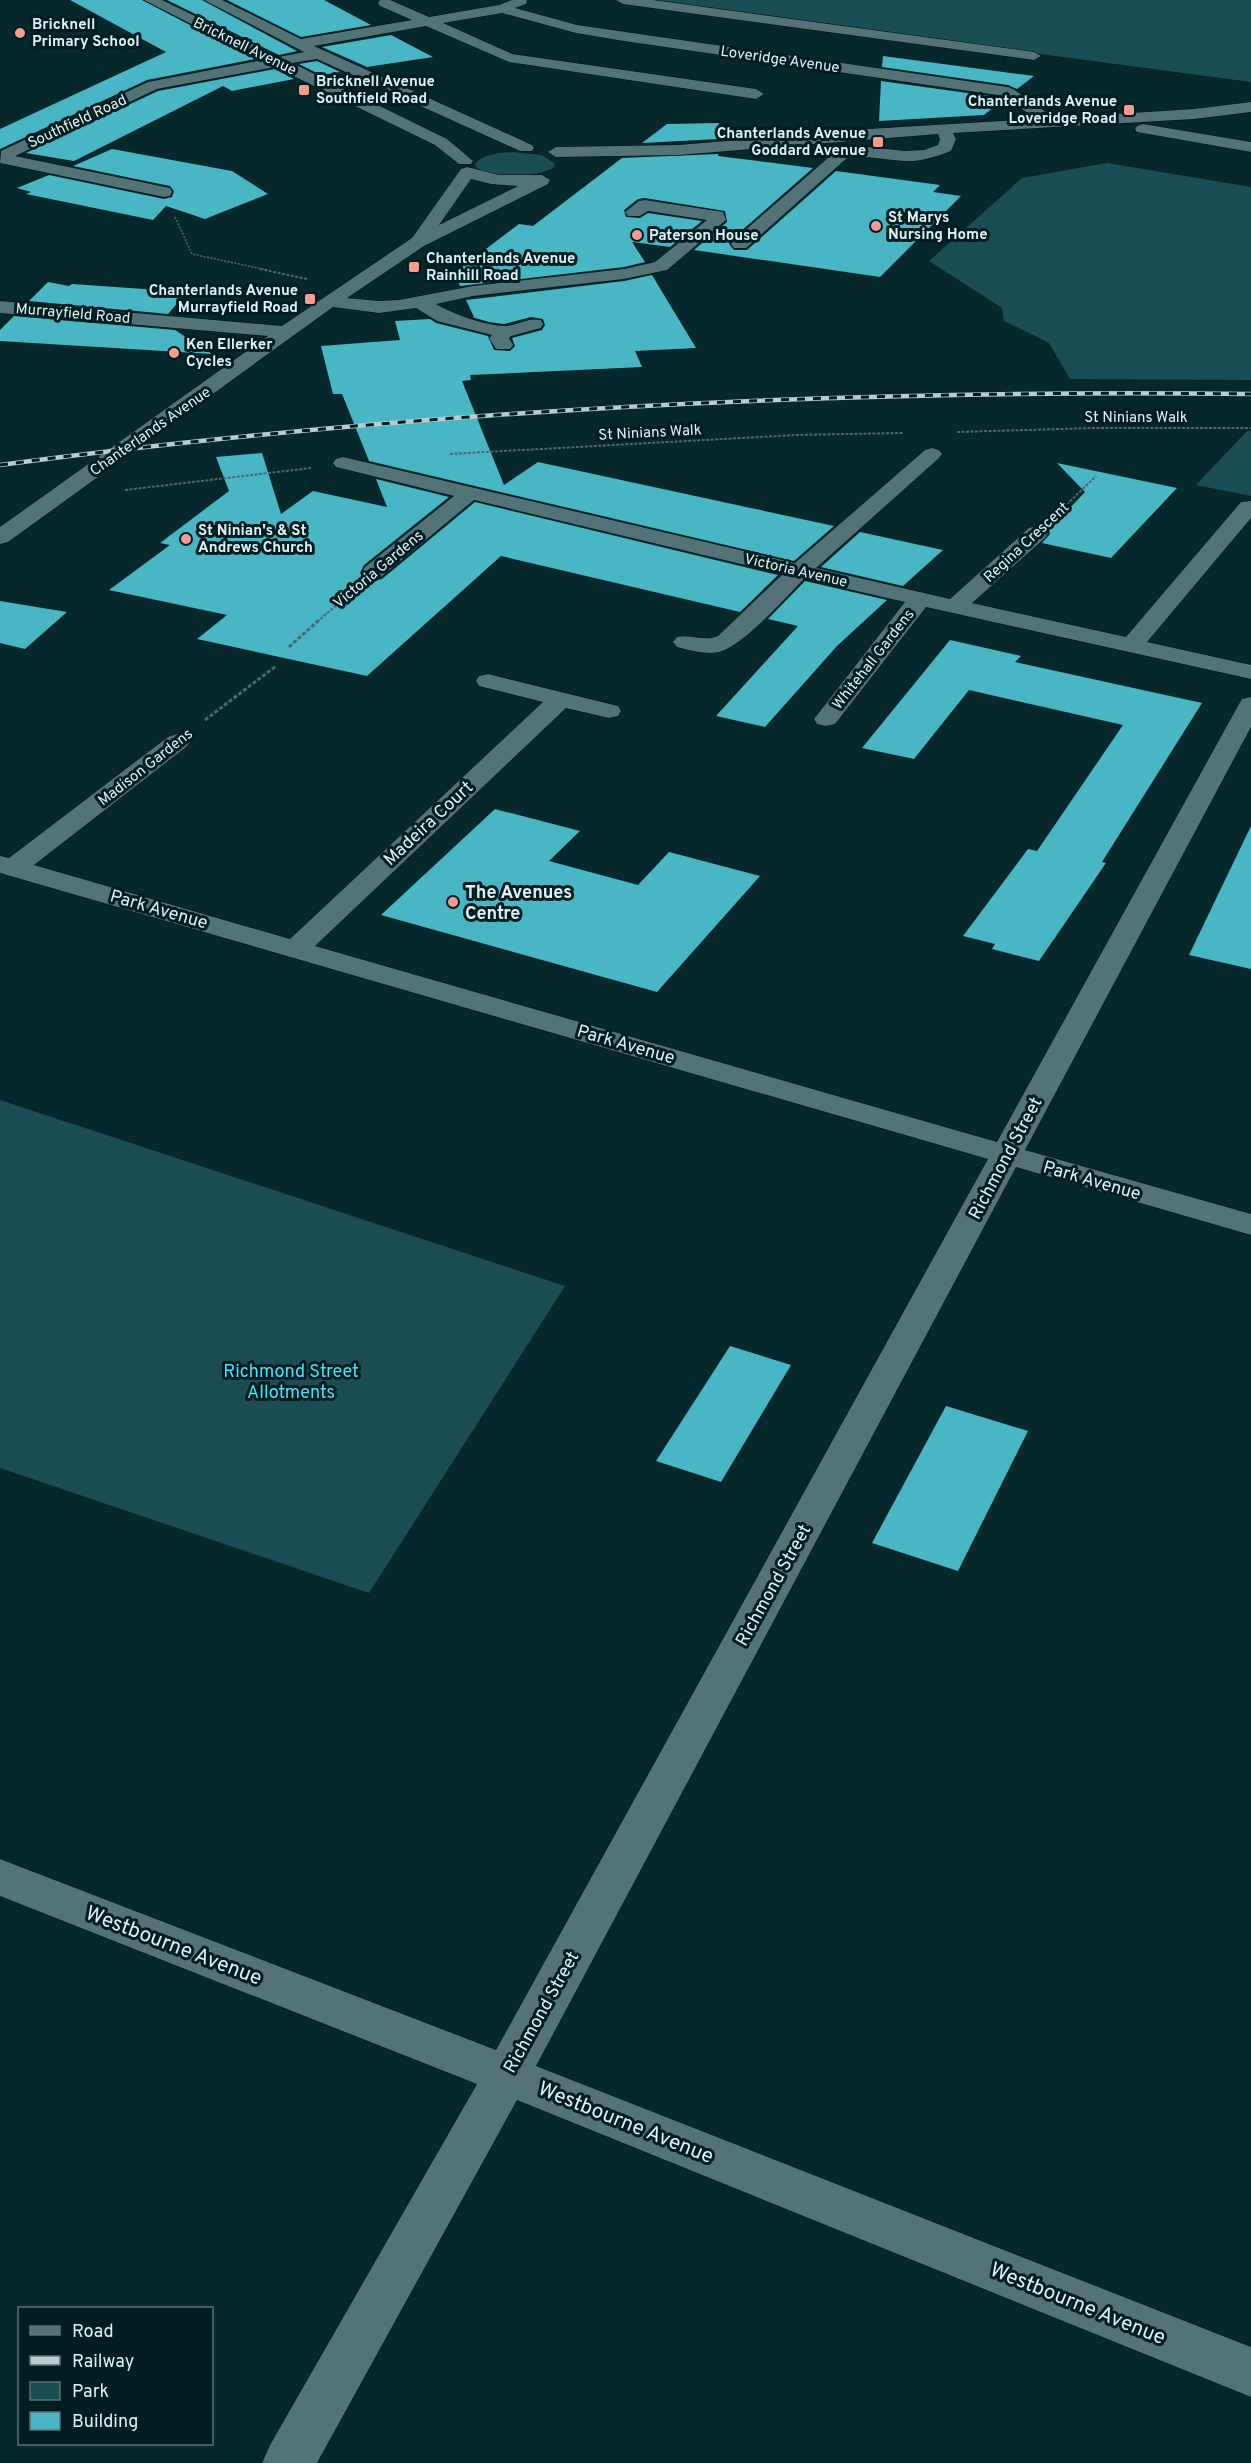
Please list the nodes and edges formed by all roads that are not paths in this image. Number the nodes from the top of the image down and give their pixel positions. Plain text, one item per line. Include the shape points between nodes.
1 (151, 0) edge
2 (211, 0) edge
3 (524, 0) edge
4 (622, 0) edge
5 (385, 3) dead end
6 (502, 9) junction
7 (424, 23) junction
8 (300, 44) junction
9 (956, 45) junction
10 (320, 54) junction
11 (756, 55) junction
12 (1034, 56) dead end
13 (275, 61) junction
14 (737, 66) dead end
15 (717, 76) dead end
16 (909, 77) junction
17 (698, 86) junction
18 (756, 94) dead end
19 (1251, 107) edge
20 (1194, 114) junction
21 (1114, 118) junction
22 (1050, 122) junction
23 (944, 130) junction
24 (1249, 147) edge
25 (526, 148) junction
26 (679, 150) junction
27 (556, 152) junction
28 (474, 159) junction
29 (562, 173) junction
30 (164, 192) road end
31 (634, 212) dead end
32 (418, 242) junction
33 (740, 244) dead end
34 (329, 301) junction
35 (421, 303) junction
36 (187, 306) dead end
37 (0, 307) edge
38 (170, 321) junction
39 (534, 324) dead end
40 (288, 332) junction
41 (932, 454) dead end
42 (343, 463) road end
43 (469, 494) junction
44 (1250, 507) dead end
45 (9, 525) edge
46 (1037, 533) road end
47 (0, 537) edge
48 (799, 571) junction
49 (373, 573) road end
50 (920, 600) junction
51 (954, 607) junction
52 (686, 642) dead end
53 (1131, 646) junction
54 (1251, 672) edge
55 (488, 681) dead end
56 (561, 699) junction
57 (1251, 704) edge
58 (609, 711) dead end
59 (826, 718) dead end
60 (177, 742) road end
61 (7, 866) edge
62 (296, 948) junction
63 (1006, 1156) junction
64 (1251, 1225) edge
65 (0, 1877) edge
66 (507, 2074) junction
67 (1251, 2372) edge
68 (288, 2463) edge

1 - 13 street, Bricknell Avenue
2 - 8 street, Bricknell Avenue
3 - 6 street
4 - 9 street
5 - 7 street
6 - 7 street
6 - 11 street, Loveridge Avenue via 576,29
7 - 8 street
7 - 17 street via 509,58
8 - 10 street, Bricknell Avenue
9 - 12 street
9 - 16 street
10 - 13 street
10 - 25 street, Bricknell Avenue
11 - 14 street
11 - 16 street, Loveridge Avenue
13 - 28 street, Bricknell Avenue
13 - 30 street, Southfield Road via 153,85 8,154 6,160
15 - 17 street
16 - 22 street, Loveridge Avenue via 1008,92
17 - 18 street
19 - 20 street, Chanterlands Avenue
20 - 21 street, Chanterlands Avenue
20 - 24 street via 1209,127
21 - 22 street, Chanterlands Avenue
21 - 24 street via 1128,127
22 - 23 street, Chanterlands Avenue
23 - 26 street, Chanterlands Avenue
23 - 33 street via 948,139 945,148 926,155 859,150 842,154
25 - 27 street, Chanterlands Avenue
25 - 28 street
26 - 27 street, Chanterlands Avenue
26 - 29 street, Chanterlands Avenue
27 - 29 street via 571,160
28 - 29 street via 483,178 517,182
28 - 32 street, Chanterlands Avenue
29 - 32 street, Chanterlands Avenue
31 - 35 street via 645,205 717,216 717,220 661,266 624,274 473,291
32 - 34 street, Chanterlands Avenue
34 - 35 street via 379,307
34 - 40 street, Chanterlands Avenue
35 - 39 street via 444,317 504,338
36 - 38 street
37 - 38 street, Murrayfield Road
38 - 40 street, Murrayfield Road
40 - 45 street, Chanterlands Avenue via 53,500
41 - 48 street
42 - 43 street, Victoria Avenue
43 - 48 street, Victoria Avenue
43 - 49 street, Victoria Gardens
44 - 53 street
45 - 47 street, Chanterlands Avenue
46 - 51 street, Regina Crescent
48 - 50 street, Victoria Avenue
48 - 52 street via 726,640 715,646
50 - 51 street, Victoria Avenue
50 - 59 street, Whitehall Gardens
51 - 53 street, Victoria Avenue
53 - 54 street, Victoria Avenue
55 - 56 street
56 - 58 street
56 - 62 street, Madeira Court
57 - 63 street, Richmond Street
60 - 61 street, Madison Gardens
61 - 62 street, Park Avenue
62 - 63 street, Park Avenue
63 - 64 street, Park Avenue
63 - 66 street, Richmond Street
65 - 66 street, Westbourne Avenue
66 - 67 street, Westbourne Avenue
66 - 68 street, Richmond Street

